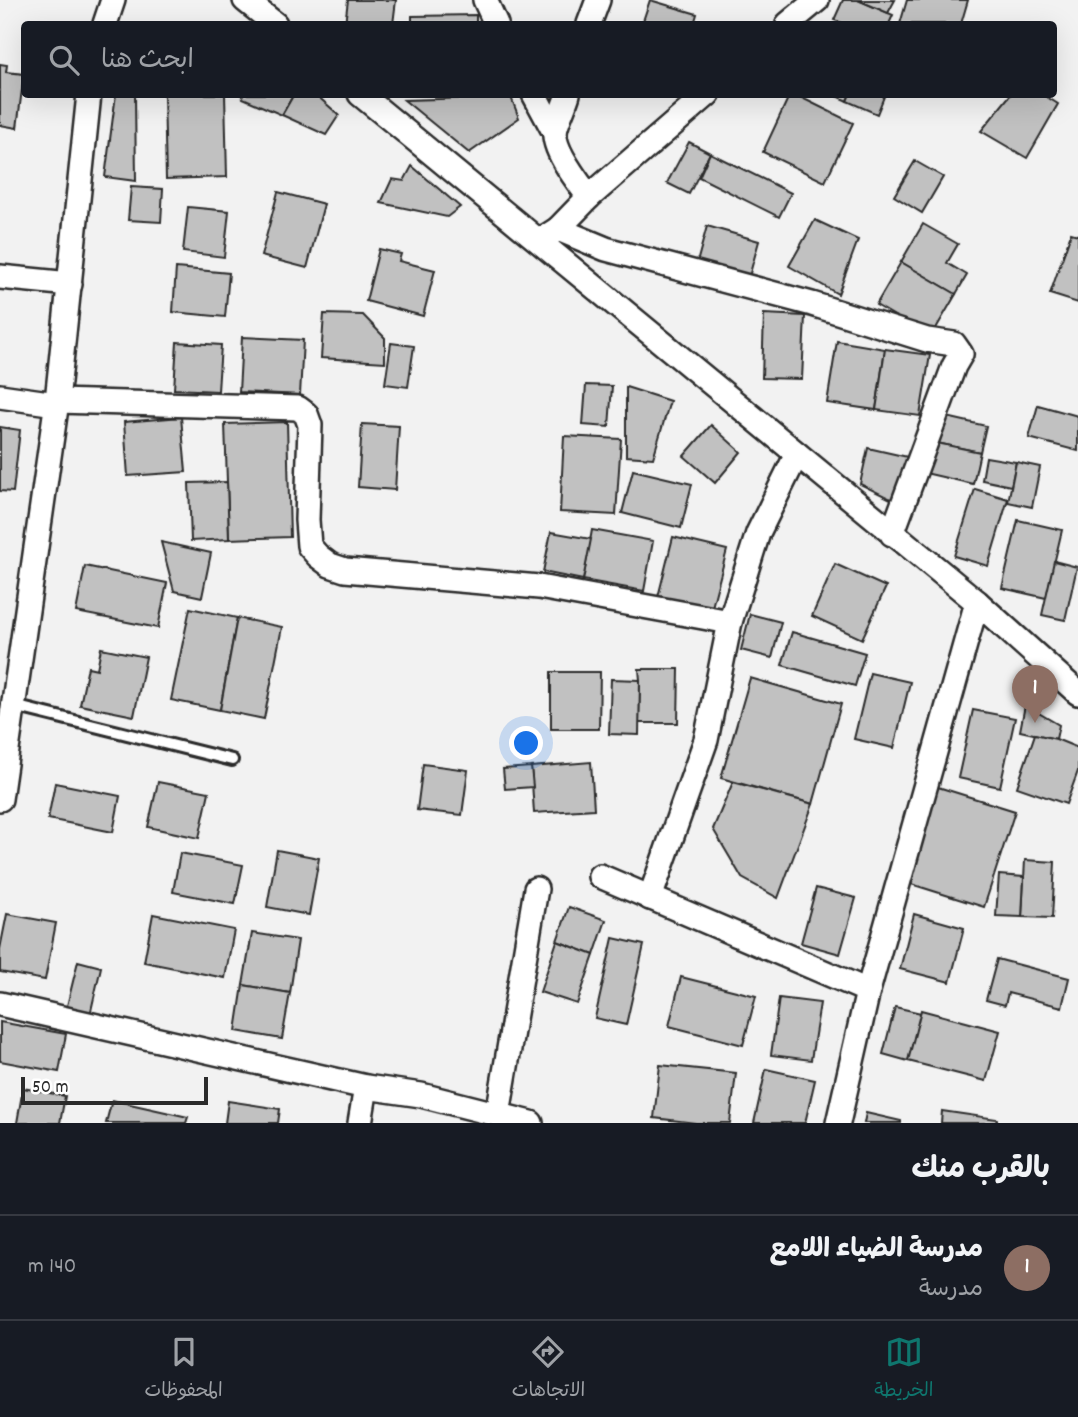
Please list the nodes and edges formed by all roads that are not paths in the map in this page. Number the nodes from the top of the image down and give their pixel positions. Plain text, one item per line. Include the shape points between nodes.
1 (113, 0) edge
2 (245, 0) edge
3 (485, 0) edge
4 (598, 0) edge
5 (817, 0) edge
6 (106, 21) edge
7 (271, 21) edge
8 (495, 21) edge
9 (590, 21) edge
10 (792, 21) edge
11 (89, 98) edge
12 (365, 98) edge
13 (536, 98) edge
14 (567, 98) edge
15 (703, 98) edge
16 (555, 133) junction
17 (589, 197) junction
18 (558, 229) junction
19 (538, 242) junction
20 (0, 277) edge
21 (70, 284) junction
22 (0, 396) edge
23 (57, 403) junction
24 (797, 454) junction
25 (891, 534) junction
26 (977, 602) junction
27 (730, 622) junction
28 (1078, 693) edge
29 (14, 706) junction
30 (232, 760) dead end
31 (0, 799) edge
32 (600, 876) dead end
33 (536, 888) dead end
34 (650, 898) junction
35 (868, 991) junction
36 (0, 1004) edge
37 (366, 1087) junction
38 (498, 1114) junction
39 (360, 1123) edge
40 (531, 1123) edge
41 (838, 1123) edge

1 - 6 street
2 - 7 street
3 - 8 street
4 - 9 street
5 - 10 street
11 - 21 street
12 - 19 street
13 - 16 street
14 - 16 street
15 - 17 street
16 - 17 street via 568,168
17 - 18 street
18 - 19 street
18 - 25 street via 606,249 954,344 961,354
19 - 24 street
20 - 21 street
21 - 23 street
22 - 23 street
23 - 27 street via 298,408 310,425 309,546 330,565 539,587
23 - 29 street
24 - 25 street
24 - 27 street via 758,533
25 - 26 street
26 - 28 street
26 - 35 street
27 - 34 street via 706,740
29 - 30 lane
29 - 31 street
32 - 34 street
33 - 38 street
34 - 35 street
35 - 41 street
36 - 37 street
37 - 38 street
37 - 39 street
38 - 40 street

